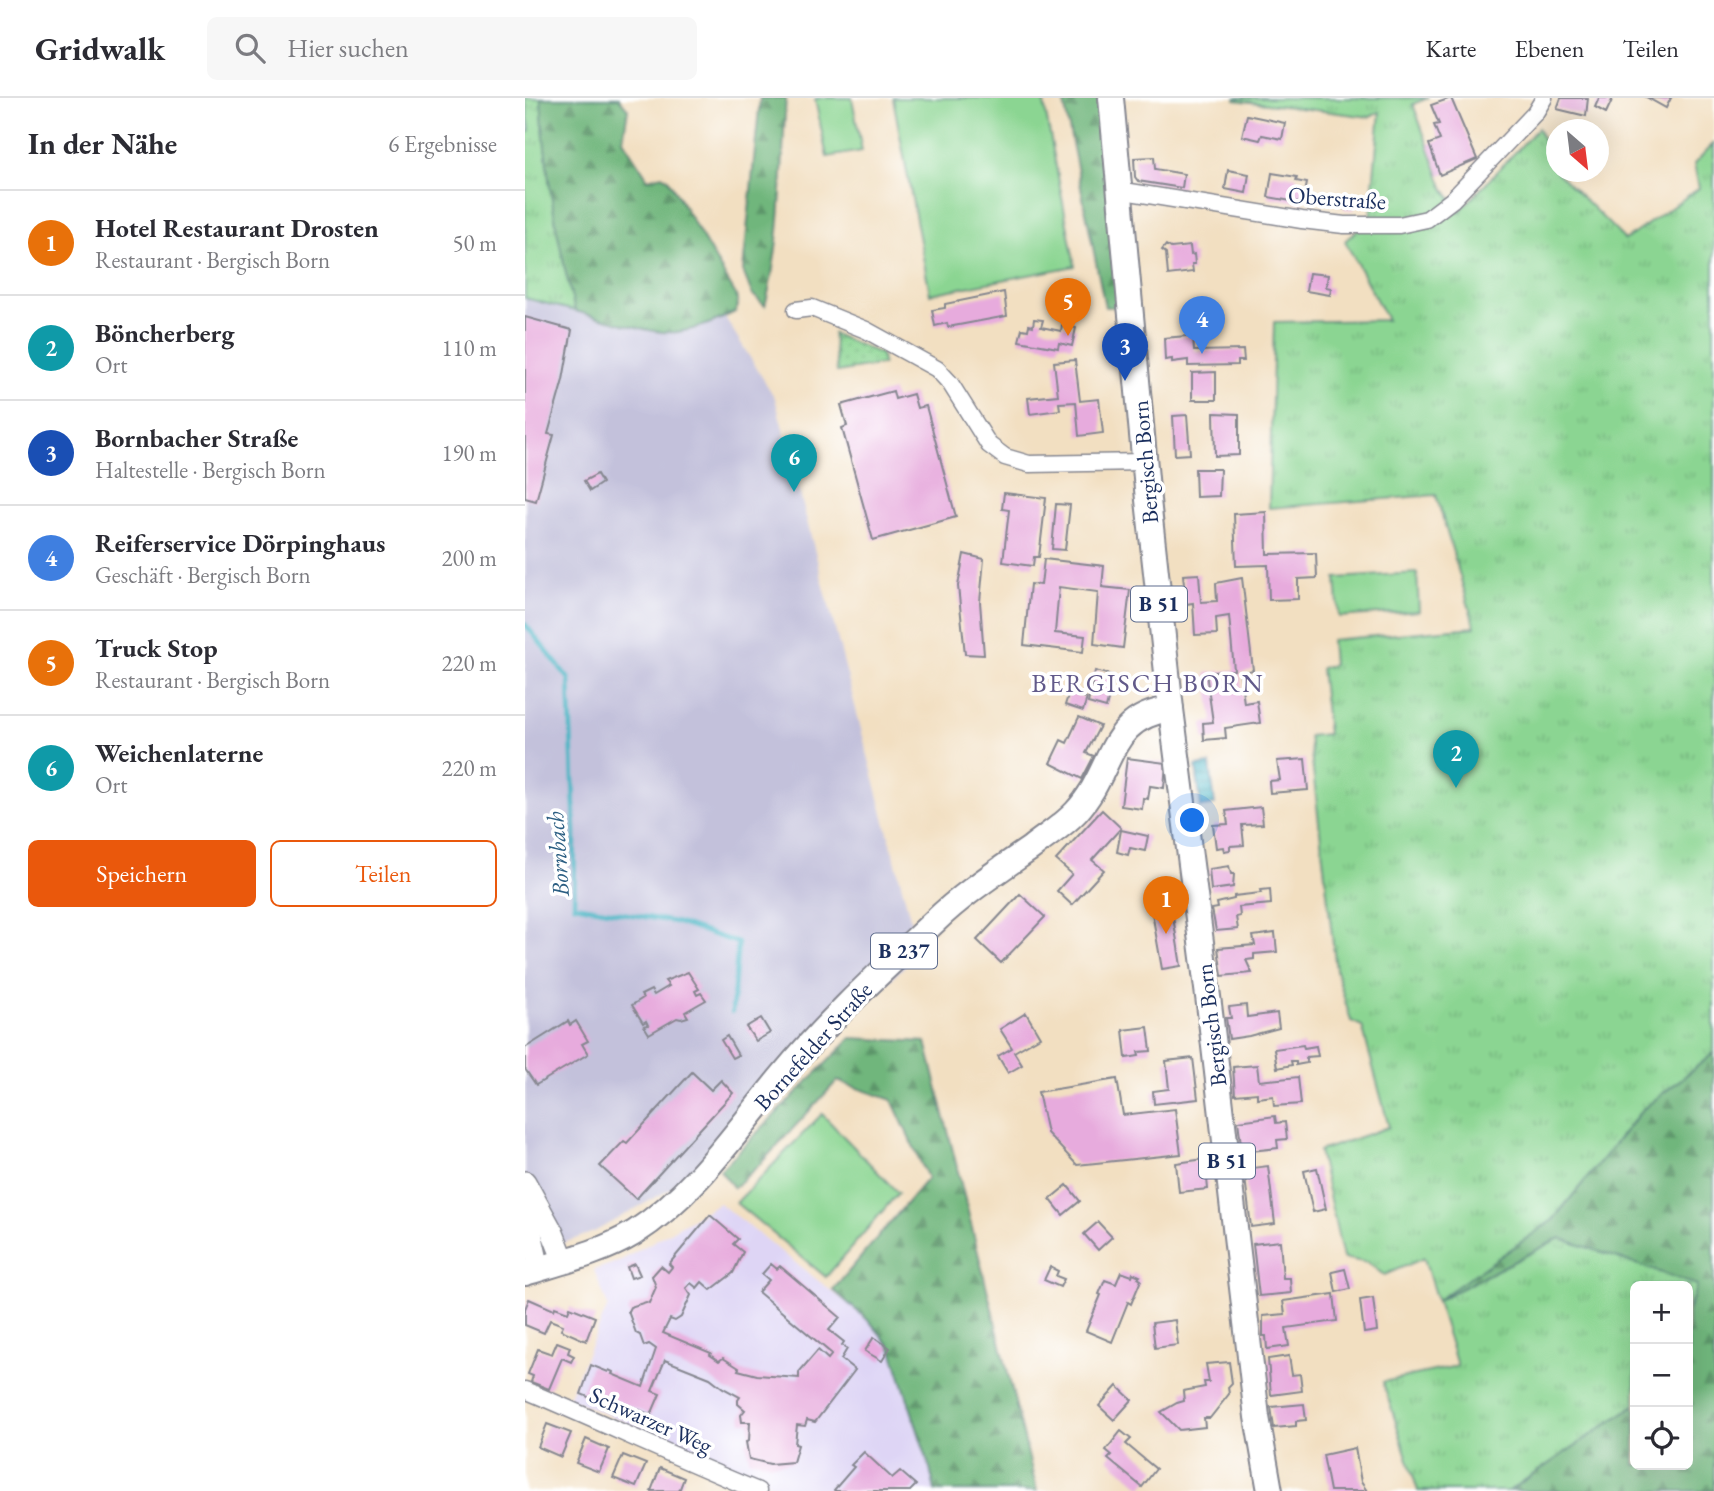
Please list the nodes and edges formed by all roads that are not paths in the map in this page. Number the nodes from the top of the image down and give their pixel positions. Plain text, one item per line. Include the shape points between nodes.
1 (1111, 98) edge
2 (1544, 98) edge
3 (1118, 190) junction
4 (796, 310) dead end
5 (1145, 462) junction
6 (1171, 709) junction
7 (525, 1182) edge
8 (525, 1206) edge
9 (564, 1261) junction
10 (532, 1271) edge
11 (525, 1390) edge
12 (758, 1491) edge
13 (1271, 1491) edge

1 - 3 main road, Bergisch Born / B 51
2 - 3 street, Oberstraße via 1452,200 1427,219 1381,226 1344,225
3 - 5 main road, Bergisch Born / B 51
4 - 5 street via 812,308 927,362 944,376 989,445 1005,457 1029,464
5 - 6 main road, Bergisch Born / B 51
6 - 9 main road, Bornefelder Straße / B 237 via 1141,716 1124,729 1098,783 1075,813 944,912 878,975 783,1075 682,1193 633,1233
6 - 13 main road, Bergisch Born / B 51 via 1257,1417
7 - 9 main road
8 - 10 main road
9 - 10 main road, Bornefelder Straße / B 237
11 - 12 street, Schwarzer Weg

